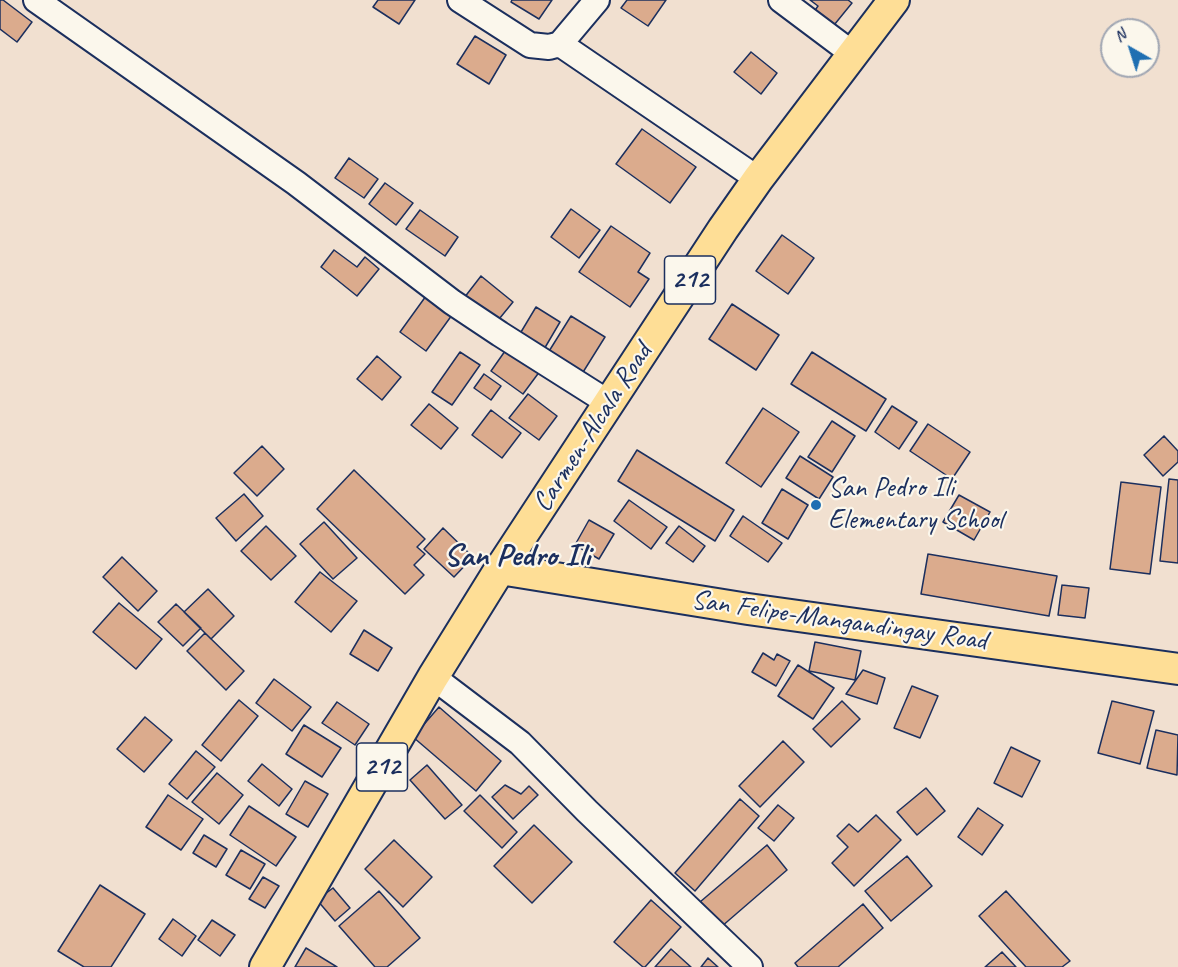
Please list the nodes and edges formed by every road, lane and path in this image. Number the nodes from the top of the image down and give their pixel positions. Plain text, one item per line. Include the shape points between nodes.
1 (36, 0) edge
2 (460, 0) edge
3 (597, 0) edge
4 (782, 0) edge
5 (894, 0) edge
6 (560, 44) junction
7 (853, 54) junction
8 (758, 179) junction
9 (609, 403) junction
10 (500, 568) junction
11 (1178, 669) edge
12 (433, 677) junction
13 (265, 967) edge
14 (750, 967) edge

1 - 9 street via 296,183 452,302
2 - 6 street via 530,45
3 - 6 street
4 - 7 street
5 - 7 main road, Carmen-Alcala Road / 212
6 - 8 street
7 - 8 main road, Carmen-Alcala Road / 212
8 - 9 main road, Carmen-Alcala Road / 212
9 - 10 main road, Carmen-Alcala Road / 212
10 - 11 main road, San Felipe-Mangandingay Road via 748,609
10 - 12 main road, Carmen-Alcala Road / 212
12 - 13 main road, Carmen-Alcala Road / 212
12 - 14 street via 520,744

